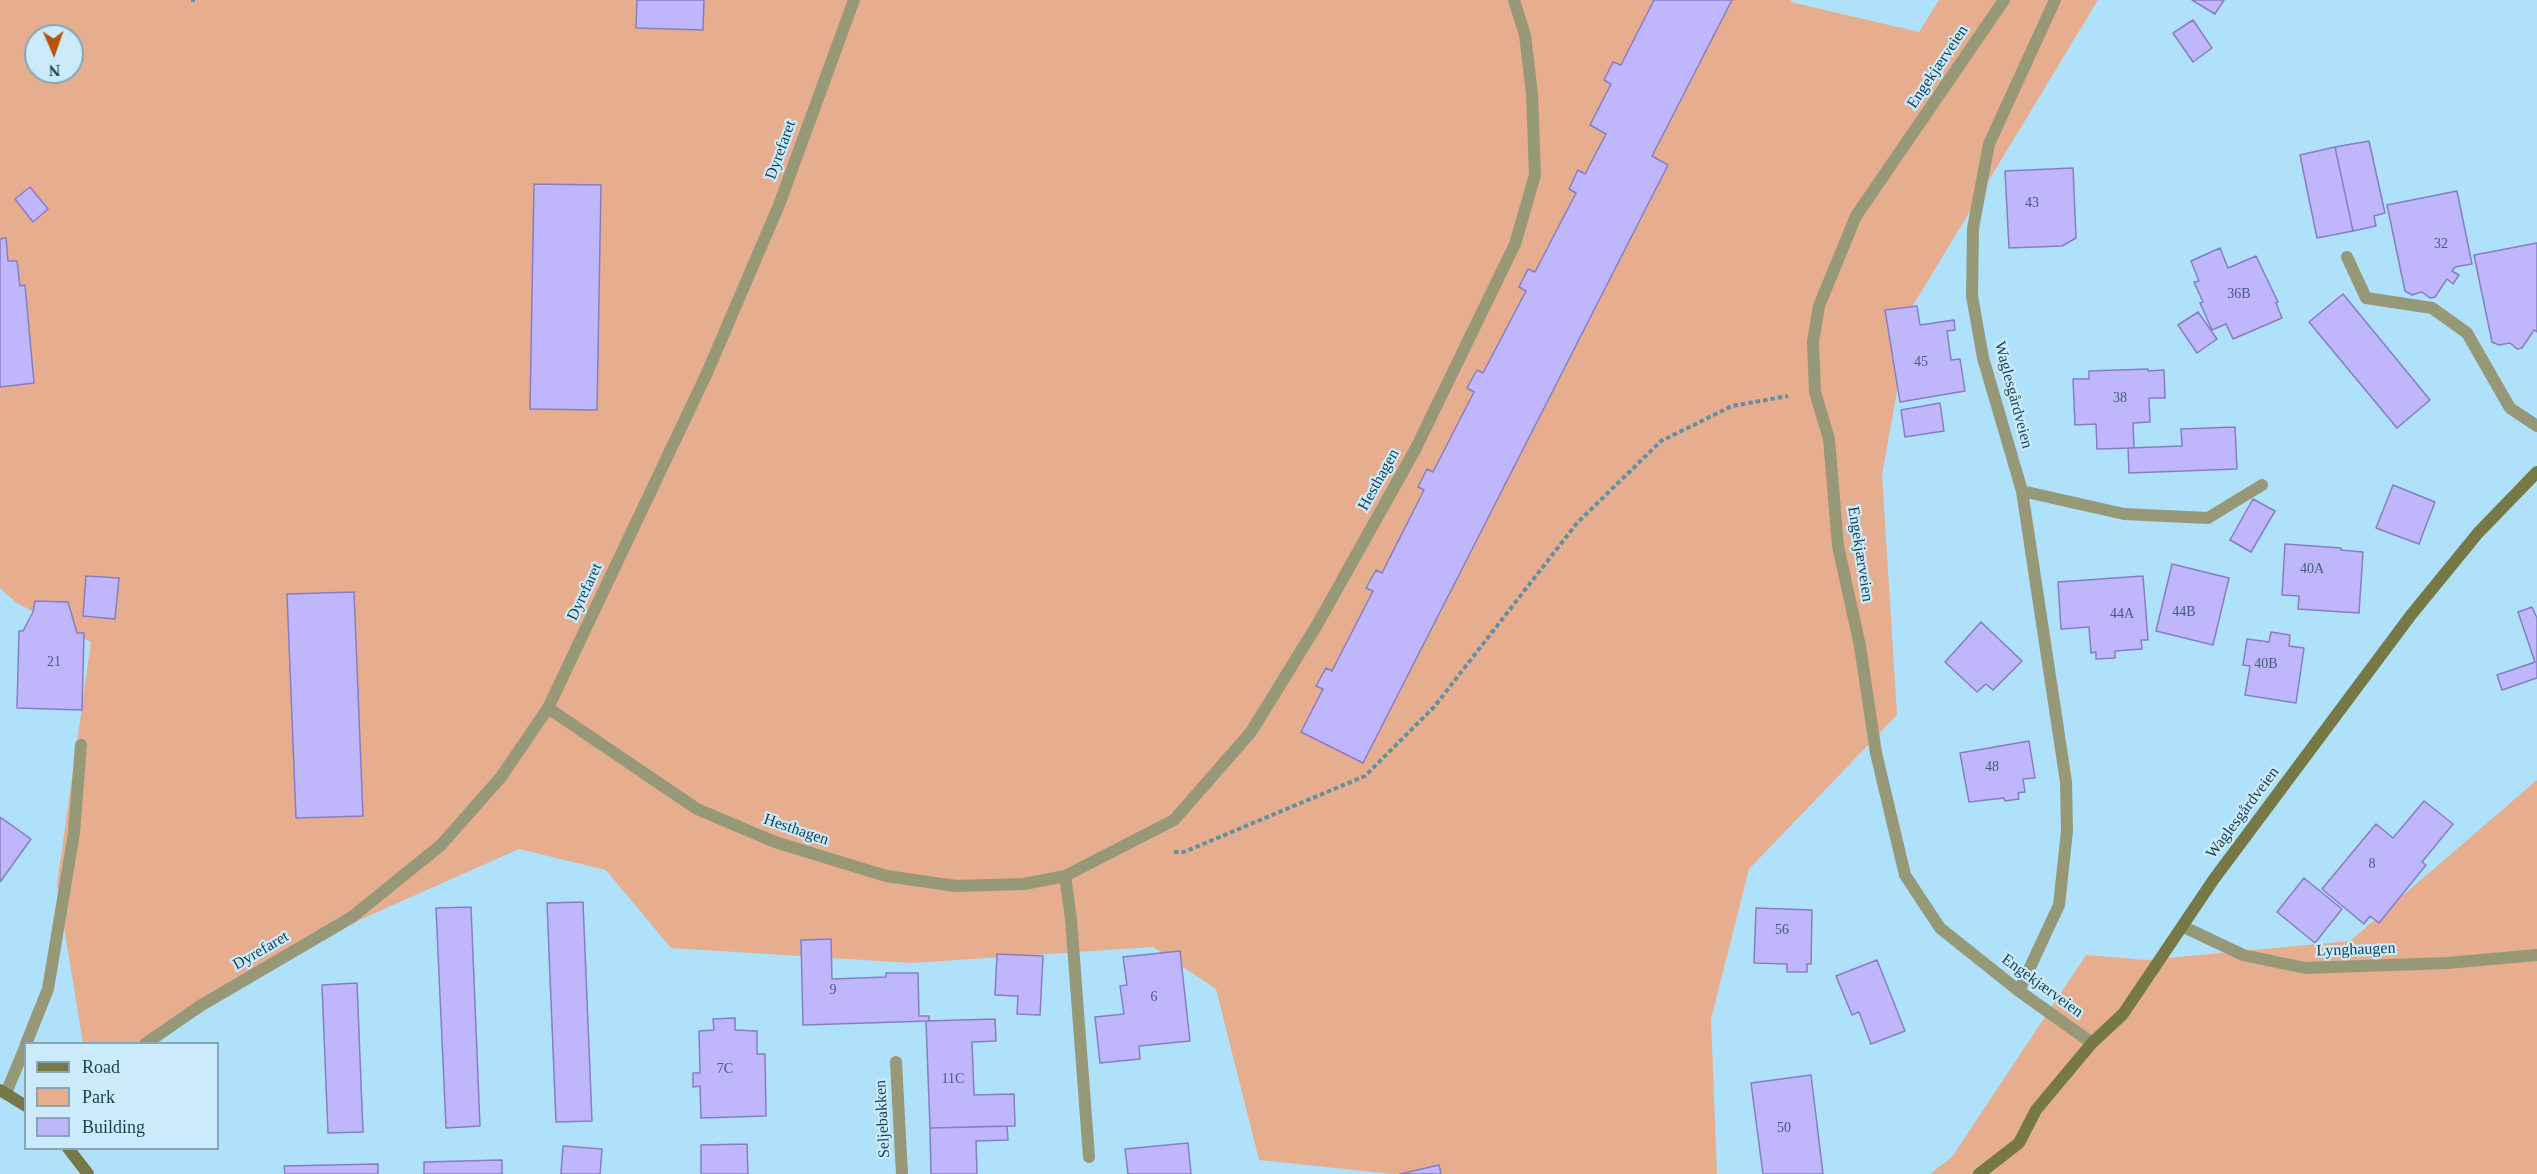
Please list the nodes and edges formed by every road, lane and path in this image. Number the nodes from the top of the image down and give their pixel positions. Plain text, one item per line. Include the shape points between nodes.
1 (854, 0) edge
2 (1514, 0) edge
3 (2004, 0) edge
4 (2055, 0) edge
5 (2347, 257) dead end
6 (1815, 392) junction
7 (2537, 426) edge
8 (2537, 471) edge
9 (2262, 485) dead end
10 (2022, 491) junction
11 (548, 708) junction
12 (81, 745) dead end
13 (1119, 849) junction
14 (1065, 876) junction
15 (2184, 927) junction
16 (2537, 955) edge
17 (2019, 991) junction
18 (27, 1042) edge
19 (148, 1042) edge
20 (2092, 1042) junction
21 (24, 1048) edge
22 (896, 1062) dead end
23 (3, 1091) edge
24 (24, 1105) edge
25 (69, 1150) edge
26 (1089, 1157) dead end
27 (88, 1174) edge
28 (902, 1174) edge
29 (1979, 1174) edge

1 - 11 street, Dyrefaret via 779,205 707,373
2 - 13 street, Hesthagen via 1525,36 1532,94 1535,176 1515,243 1416,448 1317,625 1251,732 1174,820
3 - 6 street, Engekjærveien via 1856,216 1819,306 1813,342
4 - 10 street, Waglesgårdveien via 1989,144 1973,228 1972,296 1983,358
5 - 7 street via 2366,298 2432,308 2468,333 2510,408
6 - 13 path via 1732,406 1661,441 1577,523 1434,707 1365,776 1184,852
6 - 17 street, Engekjærveien via 1829,439 1838,546 1860,646 1876,753 1905,875 1940,928
8 - 15 main road, Waglesgårdveien via 2478,533 2411,615 2214,879
9 - 10 street via 2208,518 2124,514
10 - 17 street, Waglesgårdveien via 2066,782 2067,831 2059,905
11 - 14 street, Hesthagen via 697,808 775,842 886,876 956,886 1024,884
11 - 19 street, Dyrefaret via 501,777 441,845 352,917 200,1006
12 - 18 street via 74,833 48,989
13 - 14 street, Hesthagen
14 - 26 street
15 - 16 street, Lynghaugen via 2243,955 2305,968
15 - 20 main road, Waglesgårdveien via 2123,1014
17 - 20 street, Engekjærveien
20 - 29 main road, Waglesgårdveien via 2036,1110 2019,1143
21 - 23 street
22 - 28 street, Seljebakken
23 - 24 main road
25 - 27 main road

